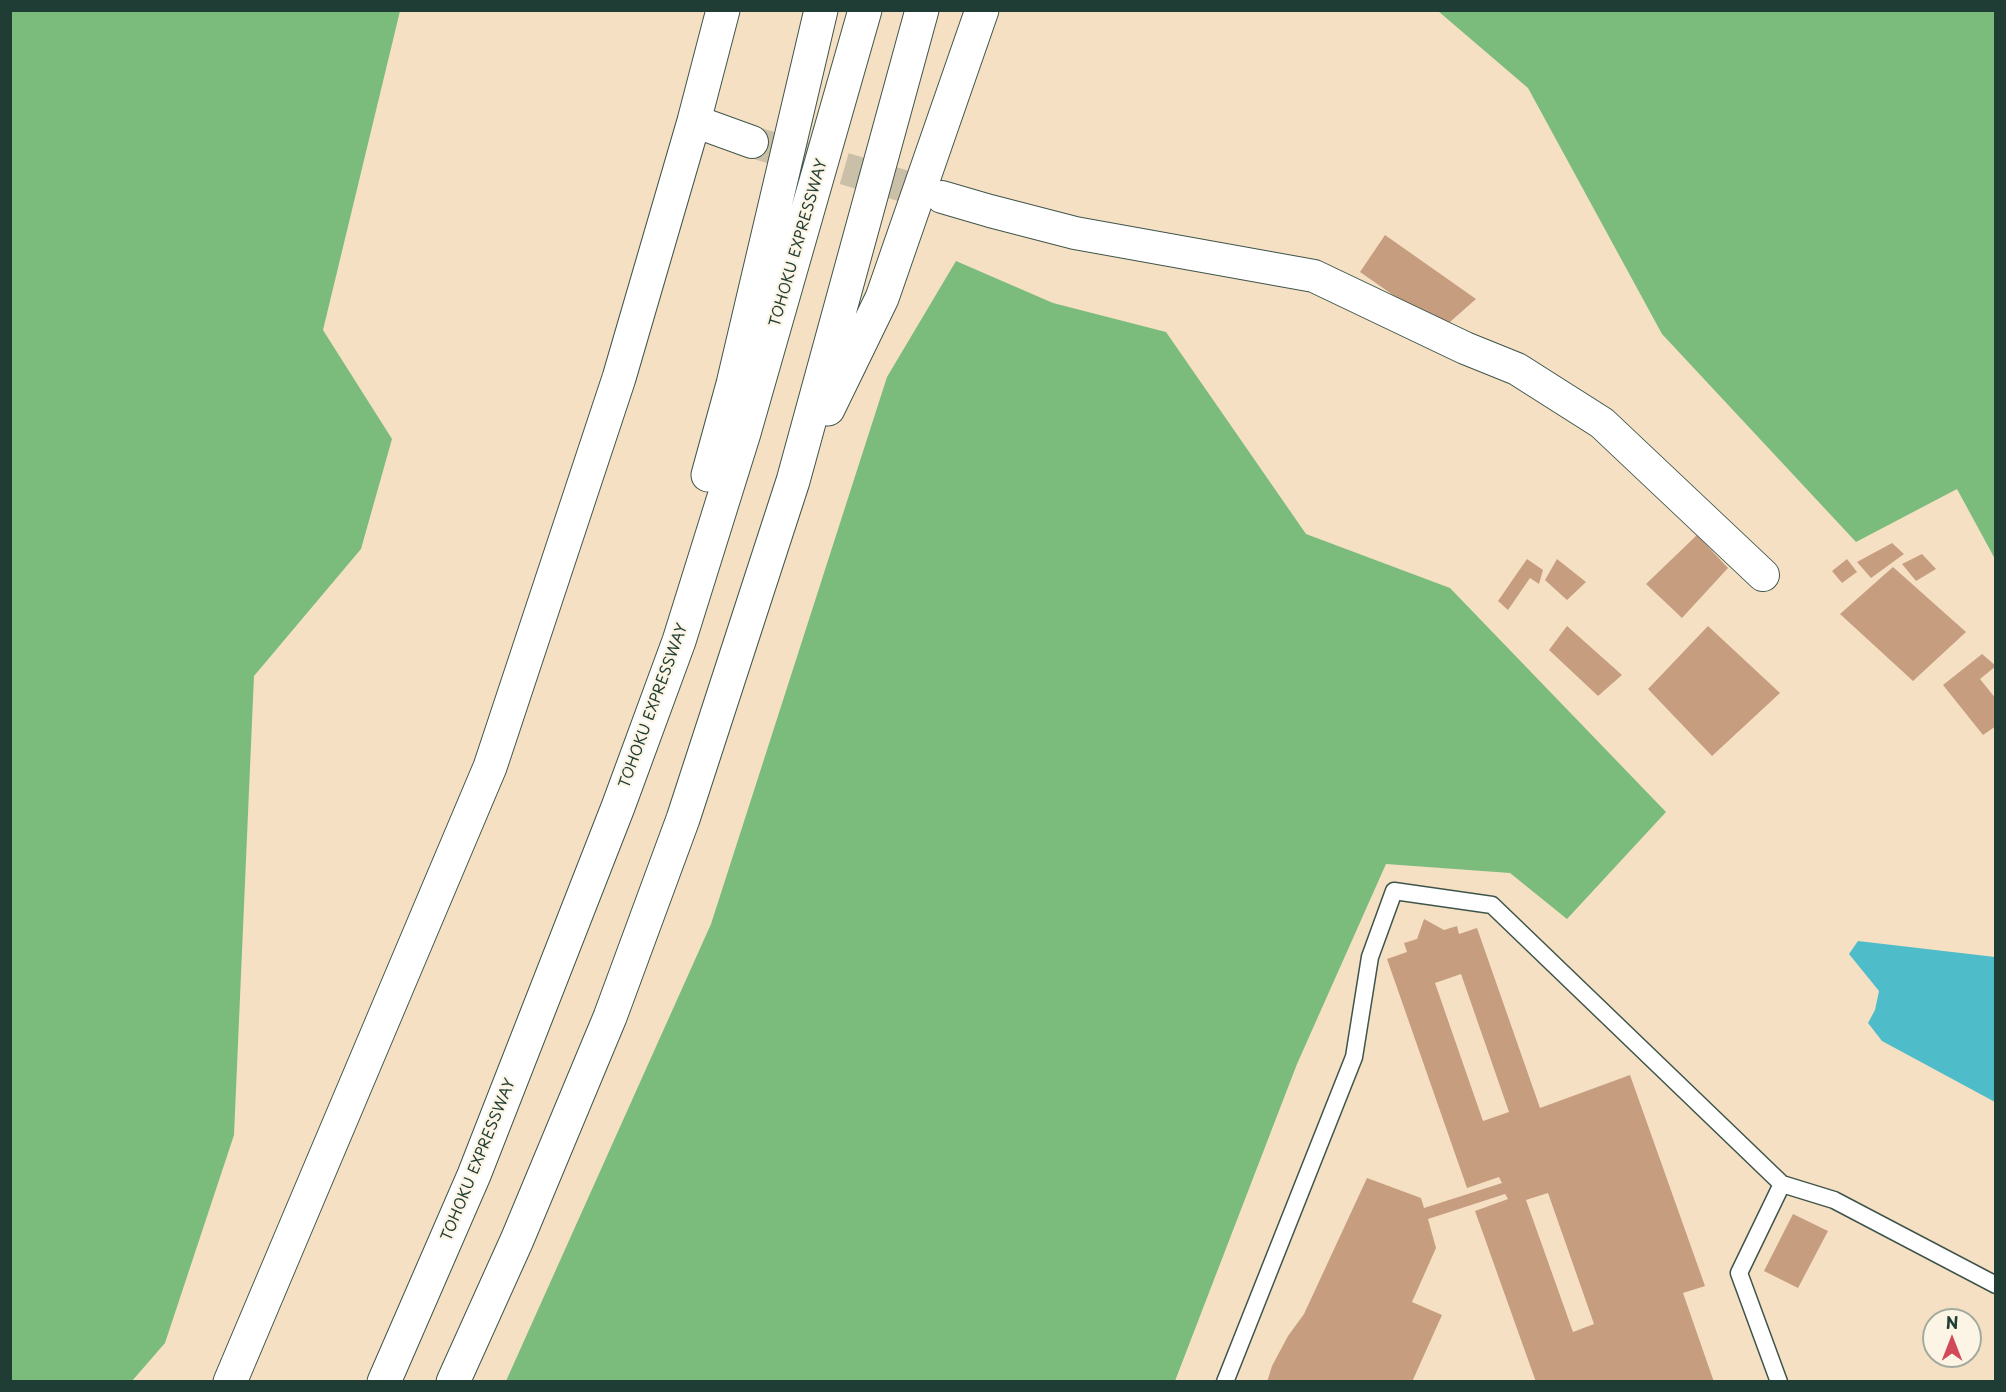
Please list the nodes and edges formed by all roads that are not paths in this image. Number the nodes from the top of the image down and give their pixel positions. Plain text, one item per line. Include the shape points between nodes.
1 (723, 10) edge
2 (821, 10) edge
3 (865, 10) edge
4 (922, 10) edge
5 (982, 10) edge
6 (694, 121) junction
7 (752, 142) tunnel mouth
8 (942, 196) tunnel mouth
9 (794, 481) junction
10 (1763, 575) dead end
11 (618, 807) junction
12 (1782, 1184) junction
13 (1995, 1285) edge
14 (230, 1382) edge
15 (384, 1382) edge
16 (453, 1382) edge
17 (1224, 1382) edge
18 (1779, 1382) edge

1 - 6 main road
2 - 11 main road via 733,384
3 - 11 main road, TOHOKU EXPRESSWAY via 744,433 678,641
4 - 9 main road
5 - 9 main road via 882,298
6 - 7 street
6 - 14 main road via 619,378 489,767
8 - 10 street via 1075,233 1314,276 1517,369 1602,423
9 - 16 main road via 683,819 610,1017
11 - 15 main road, TOHOKU EXPRESSWAY via 474,1175
12 - 13 lane via 1834,1200
12 - 17 lane via 1492,905 1394,891 1370,957 1354,1057
12 - 18 lane via 1739,1273

